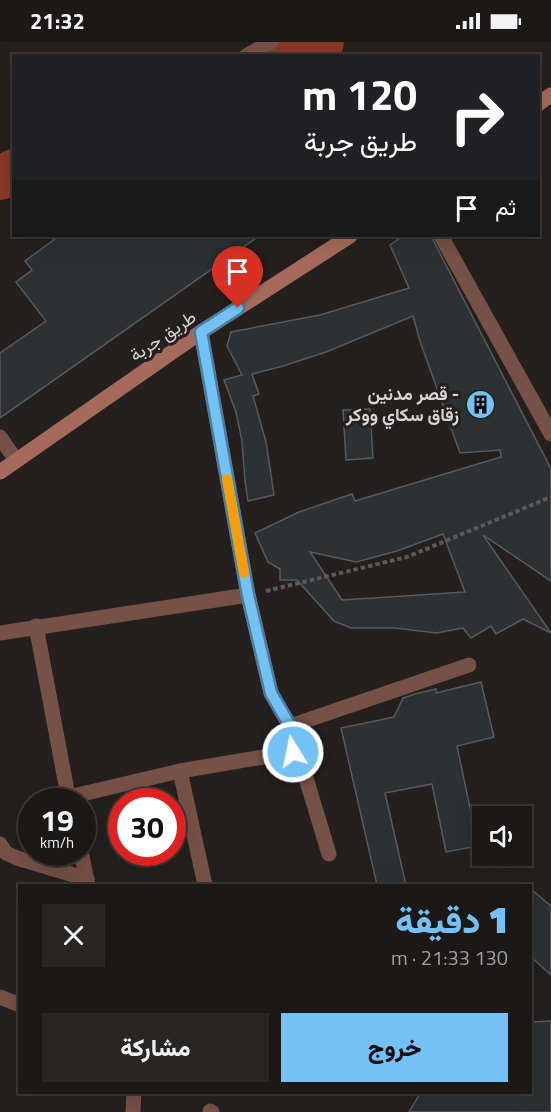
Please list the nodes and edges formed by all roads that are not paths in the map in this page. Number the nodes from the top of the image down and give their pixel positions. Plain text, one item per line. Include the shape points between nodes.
1 (271, 42) edge
2 (250, 54) edge
3 (348, 237) edge
4 (442, 237) edge
5 (201, 332) junction
6 (551, 434) edge
7 (0, 437) edge
8 (16, 460) junction
9 (0, 472) edge
10 (248, 595) junction
11 (36, 626) junction
12 (0, 633) edge
13 (469, 665) dead end
14 (290, 726) junction
15 (293, 752) junction
16 (180, 771) junction
17 (67, 788) edge
18 (96, 792) edge
19 (0, 844) edge
20 (329, 854) dead end
21 (84, 866) edge
22 (87, 882) edge
23 (205, 884) edge
24 (0, 996) edge
25 (18, 1004) edge
26 (134, 1094) edge
27 (134, 1112) edge

1 - 2 street
3 - 5 main road, طريق جربة
4 - 6 street
5 - 8 main road, طريق جربة
5 - 10 street
7 - 8 street
8 - 9 main road, طريق جربة
10 - 11 street
10 - 14 street via 271,693
11 - 12 street
11 - 17 street
13 - 14 street
14 - 15 street
15 - 16 street
15 - 20 street via 302,765
16 - 18 street
16 - 23 street
19 - 22 street via 6,853 17,858
21 - 22 street
24 - 25 street
26 - 27 street

